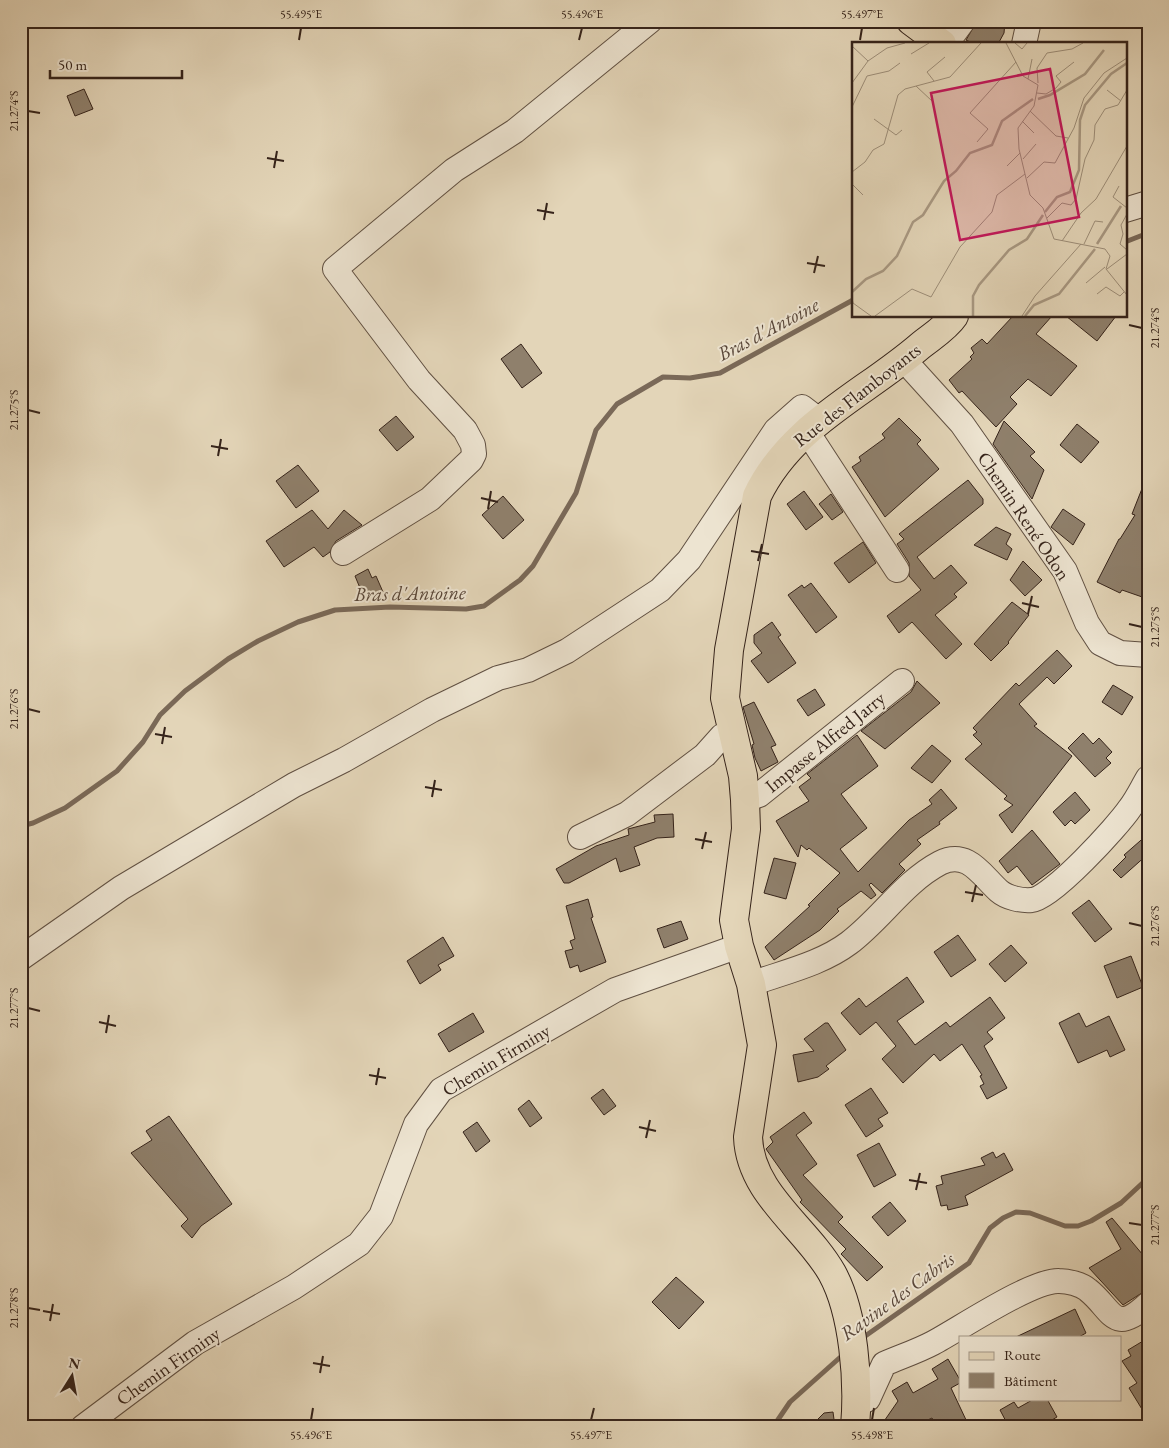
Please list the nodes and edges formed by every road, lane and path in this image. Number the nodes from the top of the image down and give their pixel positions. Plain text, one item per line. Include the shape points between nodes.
1 (650, 21) edge
2 (912, 21) edge
3 (963, 21) edge
4 (1029, 21) edge
5 (939, 42) edge
6 (947, 42) edge
7 (1024, 42) edge
8 (1148, 203) edge
9 (1126, 210) edge
10 (952, 318) edge
11 (904, 360) junction
12 (813, 425) junction
13 (343, 553) dead end
14 (896, 570) dead end
15 (1148, 655) edge
16 (902, 681) dead end
17 (732, 732) junction
18 (1148, 778) edge
19 (745, 800) junction
20 (580, 837) dead end
21 (739, 946) junction
22 (21, 958) edge
23 (751, 984) junction
24 (1148, 1304) edge
25 (857, 1406) edge
26 (83, 1427) edge

1 - 13 street via 515,131 454,170 335,269 419,380 465,430 474,454 430,499
2 - 5 main road
3 - 6 street
4 - 7 street
8 - 9 street
10 - 11 main road, Rue des Flamboyants
11 - 12 main road, Rue des Flamboyants
11 - 15 street, Chemin René Odon via 962,424 1065,570 1087,623 1100,643 1120,652
12 - 14 street
12 - 17 main road, Rue des Flamboyants via 785,452 757,496 728,657 725,698
12 - 22 street via 802,407 776,430 694,552 660,590 567,651 528,670 498,678 432,710 294,785 121,888
16 - 19 street, Impasse Alfred Jarry via 759,795
17 - 19 main road, Rue des Flamboyants via 743,776
17 - 20 street via 722,736 705,755 627,814
18 - 23 street via 1108,836 1047,894 1033,900 1016,899 1000,892 973,864 955,859 942,862 927,871 850,942 830,956
19 - 21 main road, Rue des Flamboyants via 746,829 734,920
21 - 23 main road, Rue des Flamboyants
21 - 26 street, Chemin Firminy via 615,990 441,1090 416,1124 381,1216 359,1244 294,1287 195,1343
23 - 25 main road, Rue des Flamboyants via 762,1045 748,1152 753,1169 765,1188 817,1249 833,1274 843,1299 850,1334
24 - 25 street via 1132,1317 1122,1319 1105,1310 1088,1289 1072,1282 1042,1284 931,1344 884,1364 868,1399

